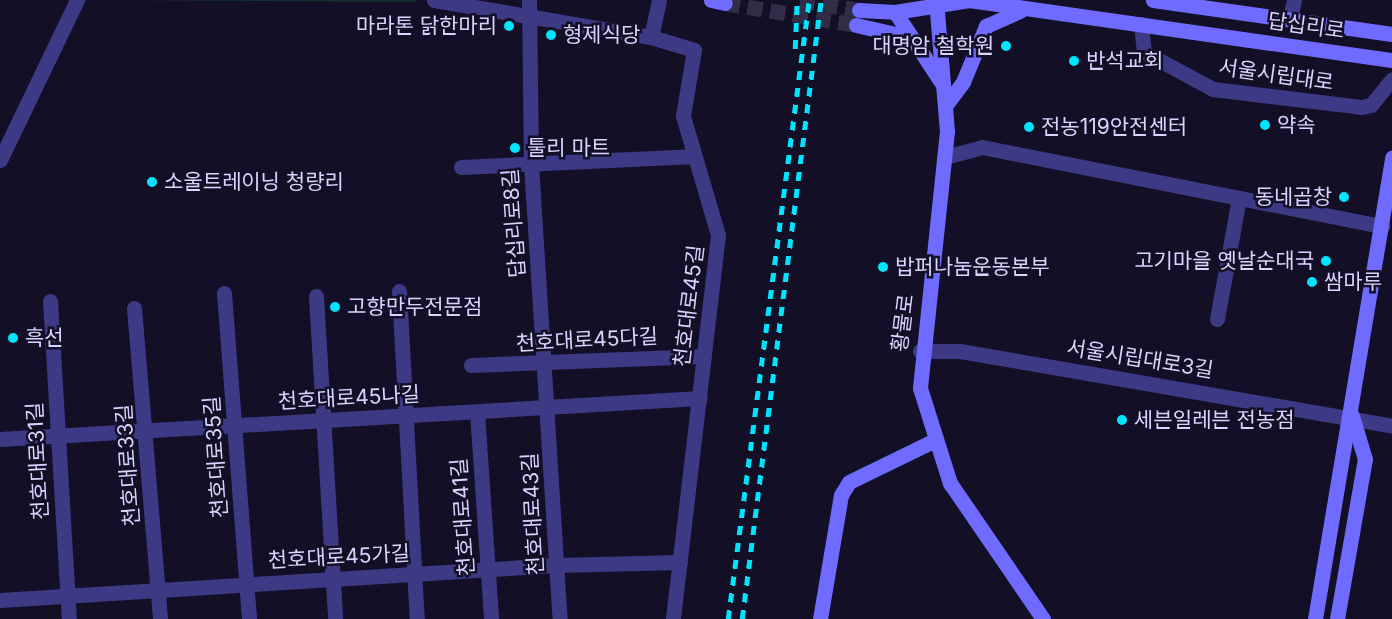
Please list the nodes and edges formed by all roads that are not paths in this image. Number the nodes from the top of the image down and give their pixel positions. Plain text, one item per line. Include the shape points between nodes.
1 (77, 0) edge
2 (434, 0) edge
3 (659, 0) edge
4 (1153, 0) edge
5 (1293, 0) edge
6 (1172, 1) edge
7 (936, 3) edge
8 (528, 6) edge
9 (1028, 9) junction
10 (895, 12) junction
11 (1290, 19) junction
12 (1141, 24) junction
13 (1392, 34) edge
14 (651, 37) junction
15 (909, 38) junction
16 (1392, 60) edge
17 (1392, 79) edge
18 (943, 86) junction
19 (945, 106) junction
20 (1, 154) edge
21 (691, 156) junction
22 (945, 157) junction
23 (1392, 158) edge
24 (531, 164) junction
25 (461, 167) dead end
26 (1239, 198) junction
27 (1382, 226) junction
28 (399, 291) dead end
29 (224, 293) dead end
30 (316, 296) dead end
31 (50, 301) dead end
32 (134, 308) dead end
33 (1217, 319) dead end
34 (921, 351) junction
35 (704, 356) junction
36 (544, 362) junction
37 (471, 365) dead end
38 (700, 398) junction
39 (547, 407) junction
40 (477, 412) junction
41 (405, 416) junction
42 (1352, 416) junction
43 (324, 420) junction
44 (236, 426) junction
45 (1392, 426) edge
46 (147, 430) junction
47 (57, 436) junction
48 (0, 439) edge
49 (933, 441) junction
50 (680, 562) junction
51 (557, 565) junction
52 (487, 569) junction
53 (414, 573) junction
54 (332, 578) junction
55 (247, 584) junction
56 (158, 589) junction
57 (67, 596) junction
58 (0, 600) edge
59 (69, 619) edge
60 (160, 619) edge
61 (249, 619) edge
62 (335, 619) edge
63 (417, 619) edge
64 (491, 619) edge
65 (560, 619) edge
66 (673, 619) edge
67 (820, 619) edge
68 (1043, 619) edge
69 (1315, 619) edge
70 (1337, 619) edge

1 - 20 street
2 - 8 street
3 - 14 street
4 - 6 main road, 답십리로
5 - 11 street
6 - 11 main road, 답십리로
7 - 9 main road, 답십리로 via 969,0
7 - 10 main road, 답십리로
7 - 18 main road, 황물로
8 - 14 street
8 - 24 street, 답십리로8길
9 - 12 main road, 답십리로
9 - 19 main road via 997,17 986,26 963,82
10 - 15 main road
10 - 15 main road, 답십리로 via 857,17
11 - 13 main road, 답십리로
12 - 16 main road, 답십리로
12 - 17 street, 서울시립대로 via 1144,52 1213,89 1361,107 1371,105
14 - 21 street, 천호대로45길 via 694,50 683,116
15 - 18 main road
18 - 19 main road, 황물로
19 - 22 main road, 황물로
21 - 24 street
21 - 35 street, 천호대로45길 via 718,235
22 - 26 street via 982,147
22 - 34 main road, 황물로
23 - 27 main road
24 - 25 street
24 - 36 street, 답십리로8길
26 - 27 street
26 - 33 street
27 - 42 main road
28 - 41 street
29 - 44 street, 천호대로35길
30 - 43 street
31 - 47 street, 천호대로31길
32 - 46 street, 천호대로33길
34 - 42 street, 서울시립대로3길 via 960,351
34 - 49 main road, 황물로 via 920,388
35 - 36 street, 천호대로45다길
35 - 38 street, 천호대로45길
36 - 37 street, 천호대로45다길
36 - 39 street, 답십리로8길
38 - 39 street, 천호대로45나길
38 - 50 street, 천호대로45길
39 - 40 street, 천호대로45나길
39 - 51 street, 천호대로43길
40 - 41 street, 천호대로45나길
40 - 52 street, 천호대로41길
41 - 43 street, 천호대로45나길
41 - 53 street
42 - 45 street, 서울시립대로3길
42 - 69 main road via 1340,454
42 - 70 main road via 1365,459
43 - 44 street, 천호대로45나길
43 - 54 street
44 - 46 street, 천호대로45나길
44 - 55 street, 천호대로35길
46 - 47 street, 천호대로45나길
46 - 56 street, 천호대로33길
47 - 48 street, 천호대로45나길
47 - 57 street, 천호대로31길
49 - 67 main road via 849,482 841,495
49 - 68 main road, 황물로 via 975,525
50 - 51 street, 천호대로45가길
50 - 66 street, 천호대로45길
51 - 52 street, 천호대로45가길
51 - 65 street, 천호대로43길
52 - 53 street, 천호대로45가길
52 - 64 street, 천호대로41길
53 - 54 street, 천호대로45가길
53 - 63 street
54 - 55 street, 천호대로45가길
54 - 62 street
55 - 56 street, 천호대로45가길
55 - 61 street, 천호대로35길
56 - 57 street, 천호대로45가길
56 - 60 street, 천호대로33길
57 - 58 street, 천호대로45가길
57 - 59 street, 천호대로31길

